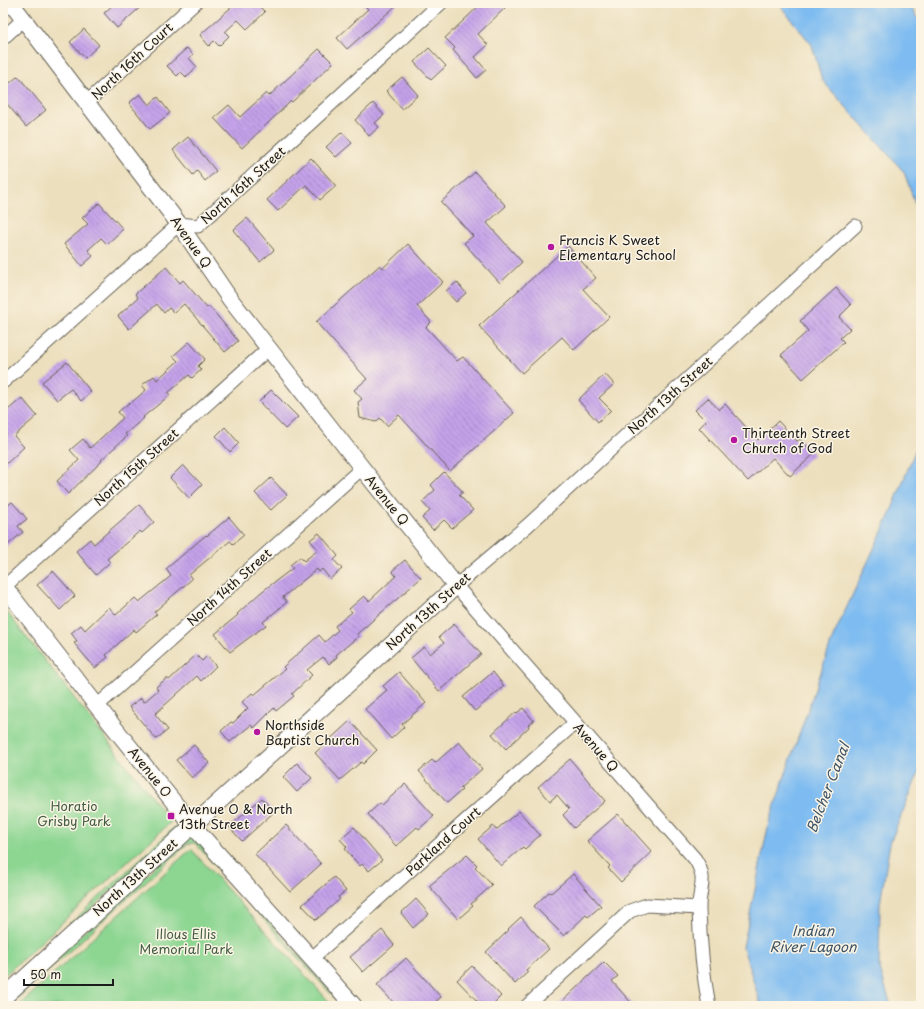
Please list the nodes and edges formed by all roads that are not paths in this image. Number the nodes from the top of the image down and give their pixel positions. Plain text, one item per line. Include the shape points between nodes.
1 (11, 3) edge
2 (195, 3) edge
3 (441, 3) edge
4 (24, 19) junction
5 (3, 38) edge
6 (86, 103) junction
7 (179, 224) junction
8 (855, 226) dead end
9 (269, 348) junction
10 (3, 382) edge
11 (362, 468) junction
12 (3, 586) edge
13 (456, 586) junction
14 (97, 706) junction
15 (575, 723) junction
16 (192, 825) junction
17 (699, 908) junction
18 (311, 959) junction
19 (3, 998) edge
20 (354, 1006) edge
21 (527, 1006) edge
22 (709, 1006) edge

1 - 4 street, Avenue Q
2 - 6 street, North 16th Court
3 - 7 street, North 16th Street via 198,226
4 - 5 street
4 - 6 street, Avenue Q
6 - 7 street, Avenue Q
7 - 9 street, Avenue Q via 230,299
7 - 10 street, North 16th Street
8 - 13 street, North 13th Street via 527,526
9 - 11 street, Avenue Q
9 - 12 street, North 15th Street
11 - 13 street, Avenue Q
11 - 14 street, North 14th Street
12 - 14 street, Avenue O
13 - 15 street, Avenue Q
13 - 16 street, North 13th Street
14 - 16 street, Avenue O
15 - 17 street, Avenue Q via 695,859 703,879
15 - 18 street, Parkland Court
16 - 18 street, Avenue O
16 - 19 street, North 13th Street
17 - 21 street via 647,905 630,911
17 - 22 street, Avenue Q via 702,968
18 - 20 street, Avenue O

